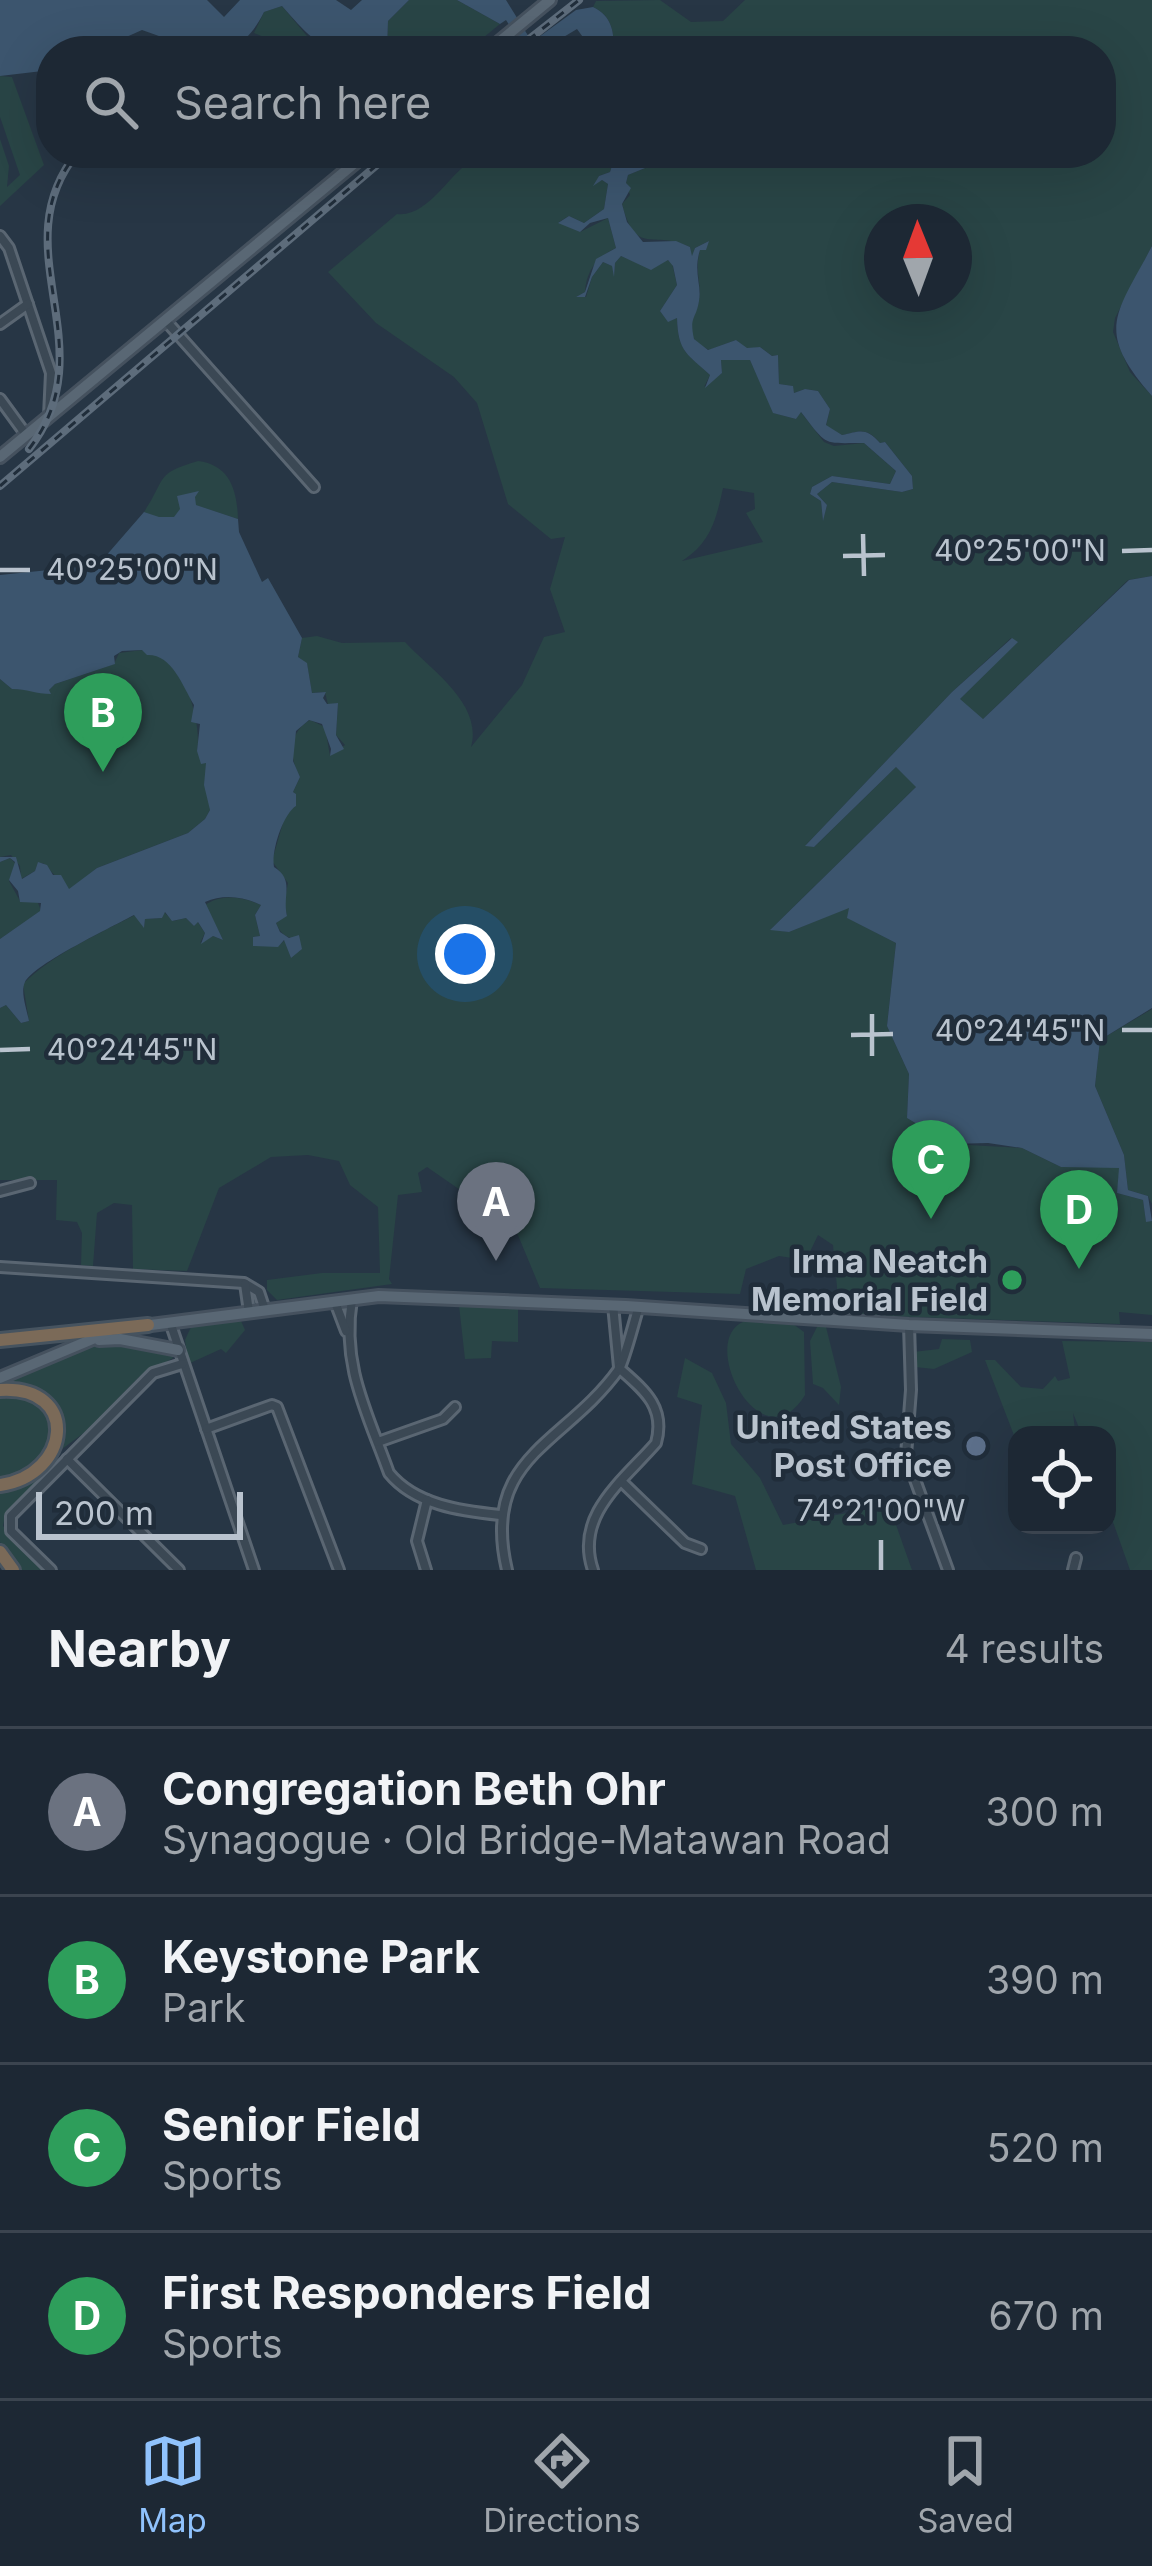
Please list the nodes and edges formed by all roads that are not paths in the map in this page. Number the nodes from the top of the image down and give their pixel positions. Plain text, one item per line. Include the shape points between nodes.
1 (550, 0) edge
2 (506, 36) edge
3 (349, 168) edge
4 (0, 236) edge
5 (29, 303) junction
6 (166, 321) junction
7 (0, 324) edge
8 (0, 399) edge
9 (49, 416) junction
10 (27, 436) junction
11 (0, 457) edge
12 (314, 487) dead end
13 (30, 1184) dead end
14 (0, 1191) edge
15 (0, 1267) edge
16 (244, 1283) junction
17 (352, 1299) junction
18 (335, 1301) junction
19 (613, 1305) junction
20 (639, 1306) junction
21 (265, 1310) junction
22 (249, 1312) junction
23 (175, 1321) junction
24 (148, 1325) junction
25 (909, 1325) junction
26 (347, 1332) junction
27 (1152, 1334) edge
28 (622, 1335) junction
29 (0, 1340) edge
30 (89, 1340) junction
31 (178, 1350) junction
32 (182, 1364) junction
33 (620, 1368) junction
34 (0, 1378) edge
35 (0, 1390) edge
36 (454, 1407) dead end
37 (206, 1429) junction
38 (378, 1442) junction
39 (67, 1459) junction
40 (622, 1482) junction
41 (0, 1485) edge
42 (427, 1500) junction
43 (500, 1515) junction
44 (701, 1549) dead end
45 (0, 1552) edge
46 (1076, 1558) dead end
47 (14, 1570) edge
48 (51, 1570) edge
49 (179, 1570) edge
50 (254, 1570) edge
51 (339, 1570) edge
52 (426, 1570) edge
53 (507, 1570) edge
54 (592, 1570) edge
55 (948, 1570) edge
56 (1073, 1570) edge

1 - 2 main road
3 - 6 main road
4 - 5 street
5 - 7 street
5 - 9 street via 51,373
6 - 9 main road
6 - 12 street
8 - 10 street
9 - 10 main road
10 - 11 main road
13 - 14 street
15 - 16 street
16 - 21 street via 259,1292
16 - 22 street
17 - 18 main road
17 - 19 main road
17 - 26 street
18 - 21 main road
18 - 26 street
19 - 20 main road
19 - 28 street
20 - 25 main road
20 - 28 street
21 - 22 main road
22 - 23 main road
23 - 24 main road
23 - 31 street
24 - 29 highway
24 - 30 main road
25 - 27 main road
25 - 55 street via 906,1455
26 - 38 street via 350,1366
28 - 33 street
30 - 31 main road
30 - 34 main road
31 - 32 street
32 - 37 street
32 - 39 street via 153,1373
33 - 40 street via 652,1397 660,1429
33 - 43 street via 522,1467
35 - 41 highway via 40,1398 58,1430 37,1470
36 - 38 street via 443,1419
37 - 50 street
37 - 51 street via 277,1407
38 - 42 street via 399,1485
39 - 48 street via 9,1522
39 - 49 street
40 - 44 street
40 - 54 street via 596,1510 588,1536
42 - 43 street
42 - 52 street via 417,1541
43 - 53 street
45 - 47 highway
46 - 56 street

